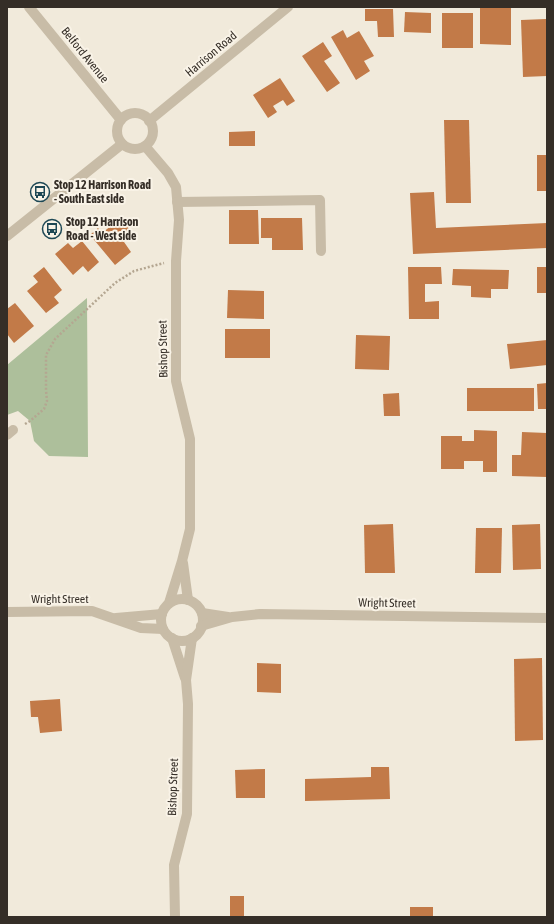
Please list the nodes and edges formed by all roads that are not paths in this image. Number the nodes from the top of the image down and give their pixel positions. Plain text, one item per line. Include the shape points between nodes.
1 (29, 7) edge
2 (288, 7) edge
3 (121, 120) junction
4 (149, 121) junction
5 (122, 144) junction
6 (145, 146) junction
7 (177, 202) junction
8 (7, 236) edge
9 (321, 251) dead end
10 (182, 561) junction
11 (188, 600) junction
12 (169, 603) junction
13 (7, 612) edge
14 (202, 613) junction
15 (162, 614) junction
16 (232, 617) junction
17 (112, 618) junction
18 (545, 618) edge
19 (201, 626) junction
20 (163, 629) junction
21 (172, 638) junction
22 (192, 638) junction
23 (186, 680) junction
24 (175, 917) edge

1 - 3 street, Belford Avenue
2 - 4 street, Harrison Road
3 - 4 street via 128,115 136,114
3 - 5 street via 117,132
4 - 6 street via 152,135
5 - 6 street via 133,149
5 - 8 street
6 - 7 street, Bishop Street via 168,173 176,187
7 - 9 street via 320,200
7 - 10 street, Bishop Street via 179,220 176,261 176,381 190,439 190,529
10 - 11 street, Bishop Street
10 - 12 street, Bishop Street
11 - 12 street via 178,599
11 - 14 street
12 - 15 street
13 - 17 street, Wright Street via 92,611
14 - 16 street, Wright Street
14 - 19 street
15 - 17 street, Wright Street
15 - 20 street
16 - 18 street, Wright Street via 260,614
16 - 19 street, Wright Street
17 - 20 street, Wright Street via 142,628
19 - 22 street
20 - 21 street
21 - 22 street via 184,641
21 - 23 street, Bishop Street
22 - 23 street, Bishop Street
23 - 24 street, Bishop Street via 187,814 174,865

